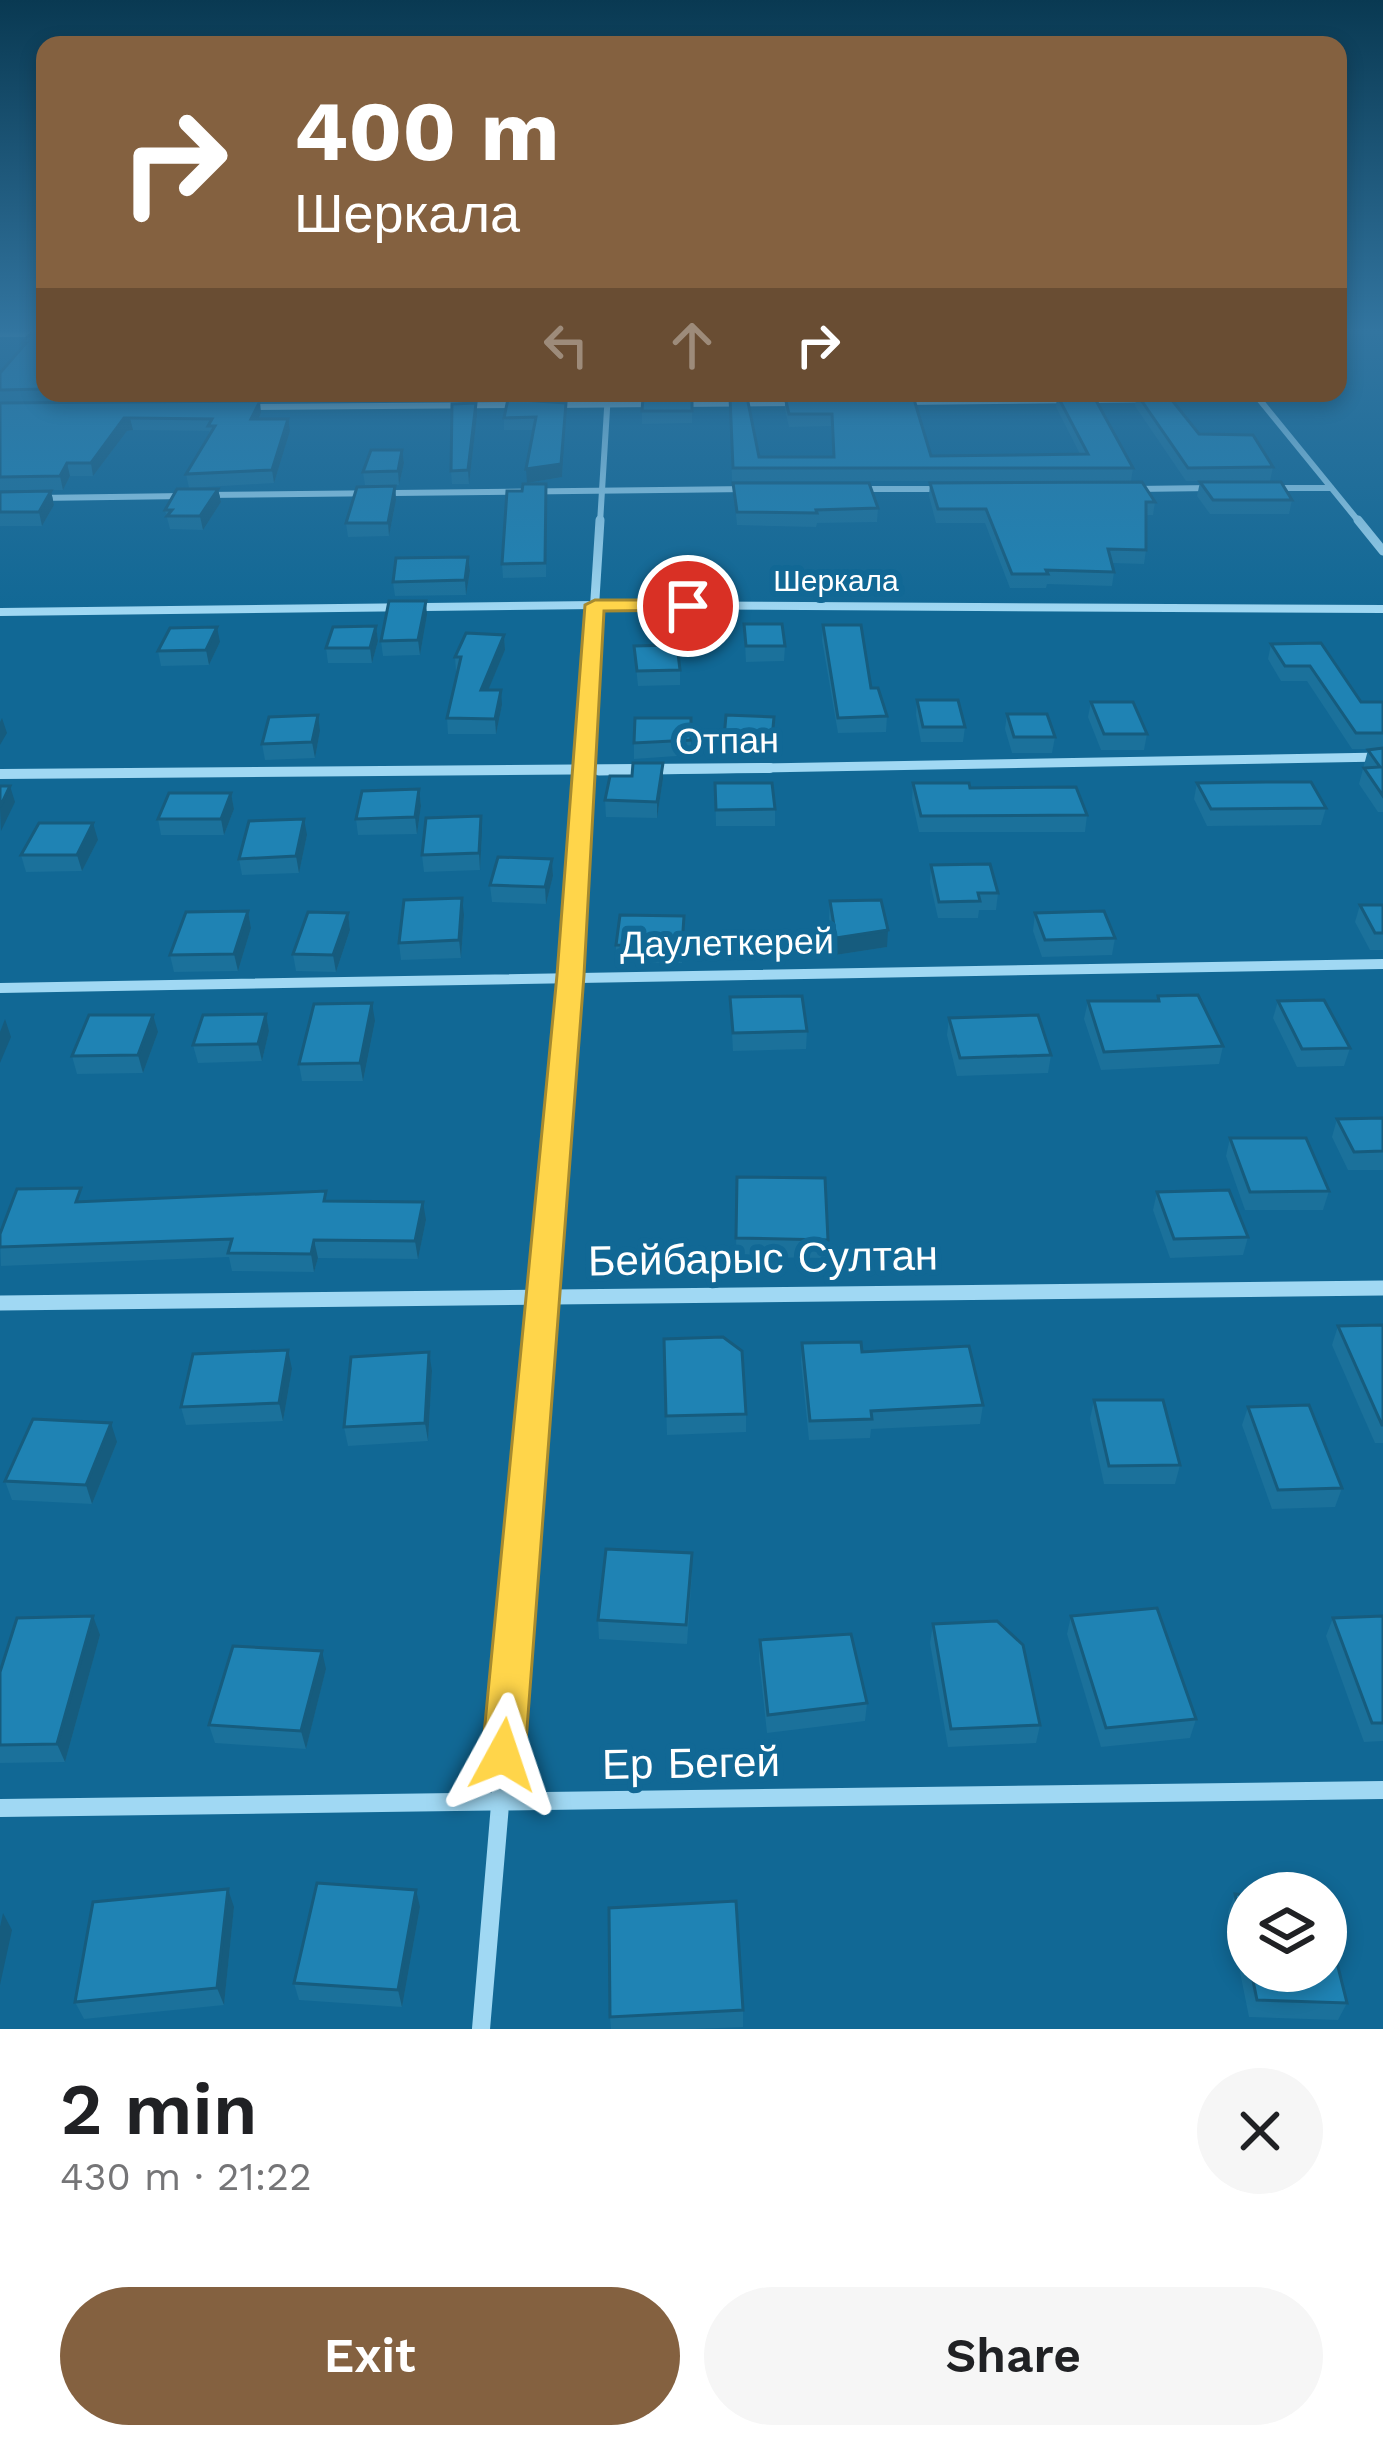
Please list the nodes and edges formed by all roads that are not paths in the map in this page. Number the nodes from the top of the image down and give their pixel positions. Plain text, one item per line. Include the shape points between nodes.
1 (607, 424) edge
2 (1279, 424) edge
3 (1214, 488) edge
4 (1261, 488) edge
5 (1331, 488) junction
6 (767, 489) edge
7 (838, 489) edge
8 (955, 489) edge
9 (1120, 489) edge
10 (603, 490) junction
11 (23, 498) edge
12 (1383, 551) edge
13 (595, 605) junction
14 (1383, 609) edge
15 (0, 612) edge
16 (1383, 757) edge
17 (584, 771) junction
18 (0, 774) edge
19 (1383, 964) edge
20 (571, 975) junction
21 (0, 988) edge
22 (1383, 1288) edge
23 (544, 1296) junction
24 (0, 1303) edge
25 (1383, 1790) edge
26 (499, 1801) junction
27 (0, 1808) edge
28 (482, 2029) edge

1 - 10 street
2 - 5 street
3 - 9 street
4 - 5 street
5 - 12 street
6 - 10 street
7 - 8 street
10 - 11 street
10 - 13 street
13 - 14 street, Шеркала
13 - 15 street, Шеркала
13 - 17 street
16 - 17 street, Отпан
17 - 18 street, Отпан
17 - 20 street
19 - 20 street, Даулеткерей
20 - 21 street, Даулеткерей
20 - 23 street
22 - 23 street, Бейбарыс Султан
23 - 24 street, Бейбарыс Султан
23 - 26 street
25 - 26 street, Ер Бегей
26 - 27 street, Ер Бегей
26 - 28 street

